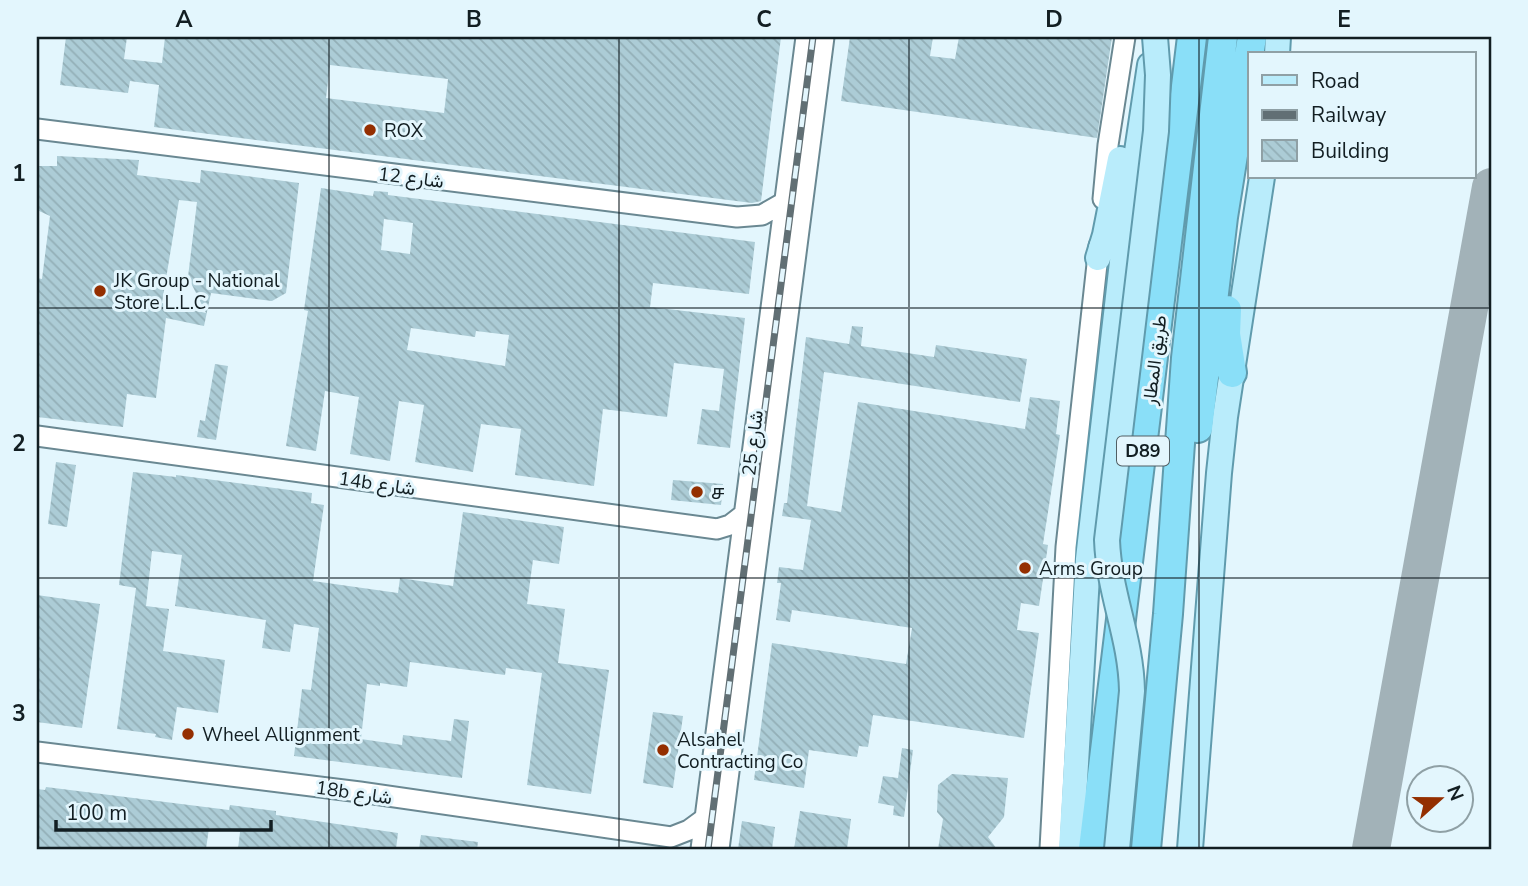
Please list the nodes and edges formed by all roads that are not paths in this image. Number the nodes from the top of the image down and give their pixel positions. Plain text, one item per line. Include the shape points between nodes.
1 (806, 37) edge
2 (824, 37) edge
3 (1125, 37) edge
4 (1155, 37) edge
5 (1223, 37) edge
6 (1191, 45) edge
7 (1248, 62) edge
8 (1149, 73) junction
9 (1244, 87) junction
10 (37, 129) edge
11 (1262, 178) edge
12 (783, 203) junction
13 (1098, 258) junction
14 (1232, 373) junction
15 (37, 436) edge
16 (743, 515) junction
17 (717, 529) junction
18 (738, 554) junction
19 (1168, 614) junction
20 (37, 752) edge
21 (704, 819) junction
22 (677, 843) edge
23 (701, 849) edge
24 (719, 849) edge
25 (1050, 849) edge
26 (1071, 849) edge
27 (1093, 849) edge
28 (1116, 849) edge
29 (1146, 849) edge
30 (1190, 849) edge

1 - 12 street, شارع 25
2 - 24 street, شارع 25
3 - 13 street via 1108,145
4 - 8 main road
4 - 28 main road, bridge via 1156,131 1107,540 1110,575 1132,670
5 - 19 highway, طريق المطار / D89 via 1186,358
6 - 27 highway, طريق المطار / D89
7 - 9 highway
8 - 13 main road via 1129,112
8 - 26 main road via 1127,218 1088,559
9 - 14 highway via 1226,315
9 - 19 highway via 1223,217 1186,540
10 - 12 street, شارع 12 via 737,217 762,215
11 - 14 main road
12 - 16 street, شارع 25
13 - 25 street via 1066,547
14 - 30 main road via 1219,474
15 - 17 street, 14b شارع
16 - 17 street
16 - 18 street, شارع 25
17 - 18 street
18 - 21 street, شارع 25
19 - 29 highway, طريق المطار / D89
20 - 22 street, 18b شارع via 374,794
21 - 22 street, 18b شارع
21 - 23 street, شارع 25

